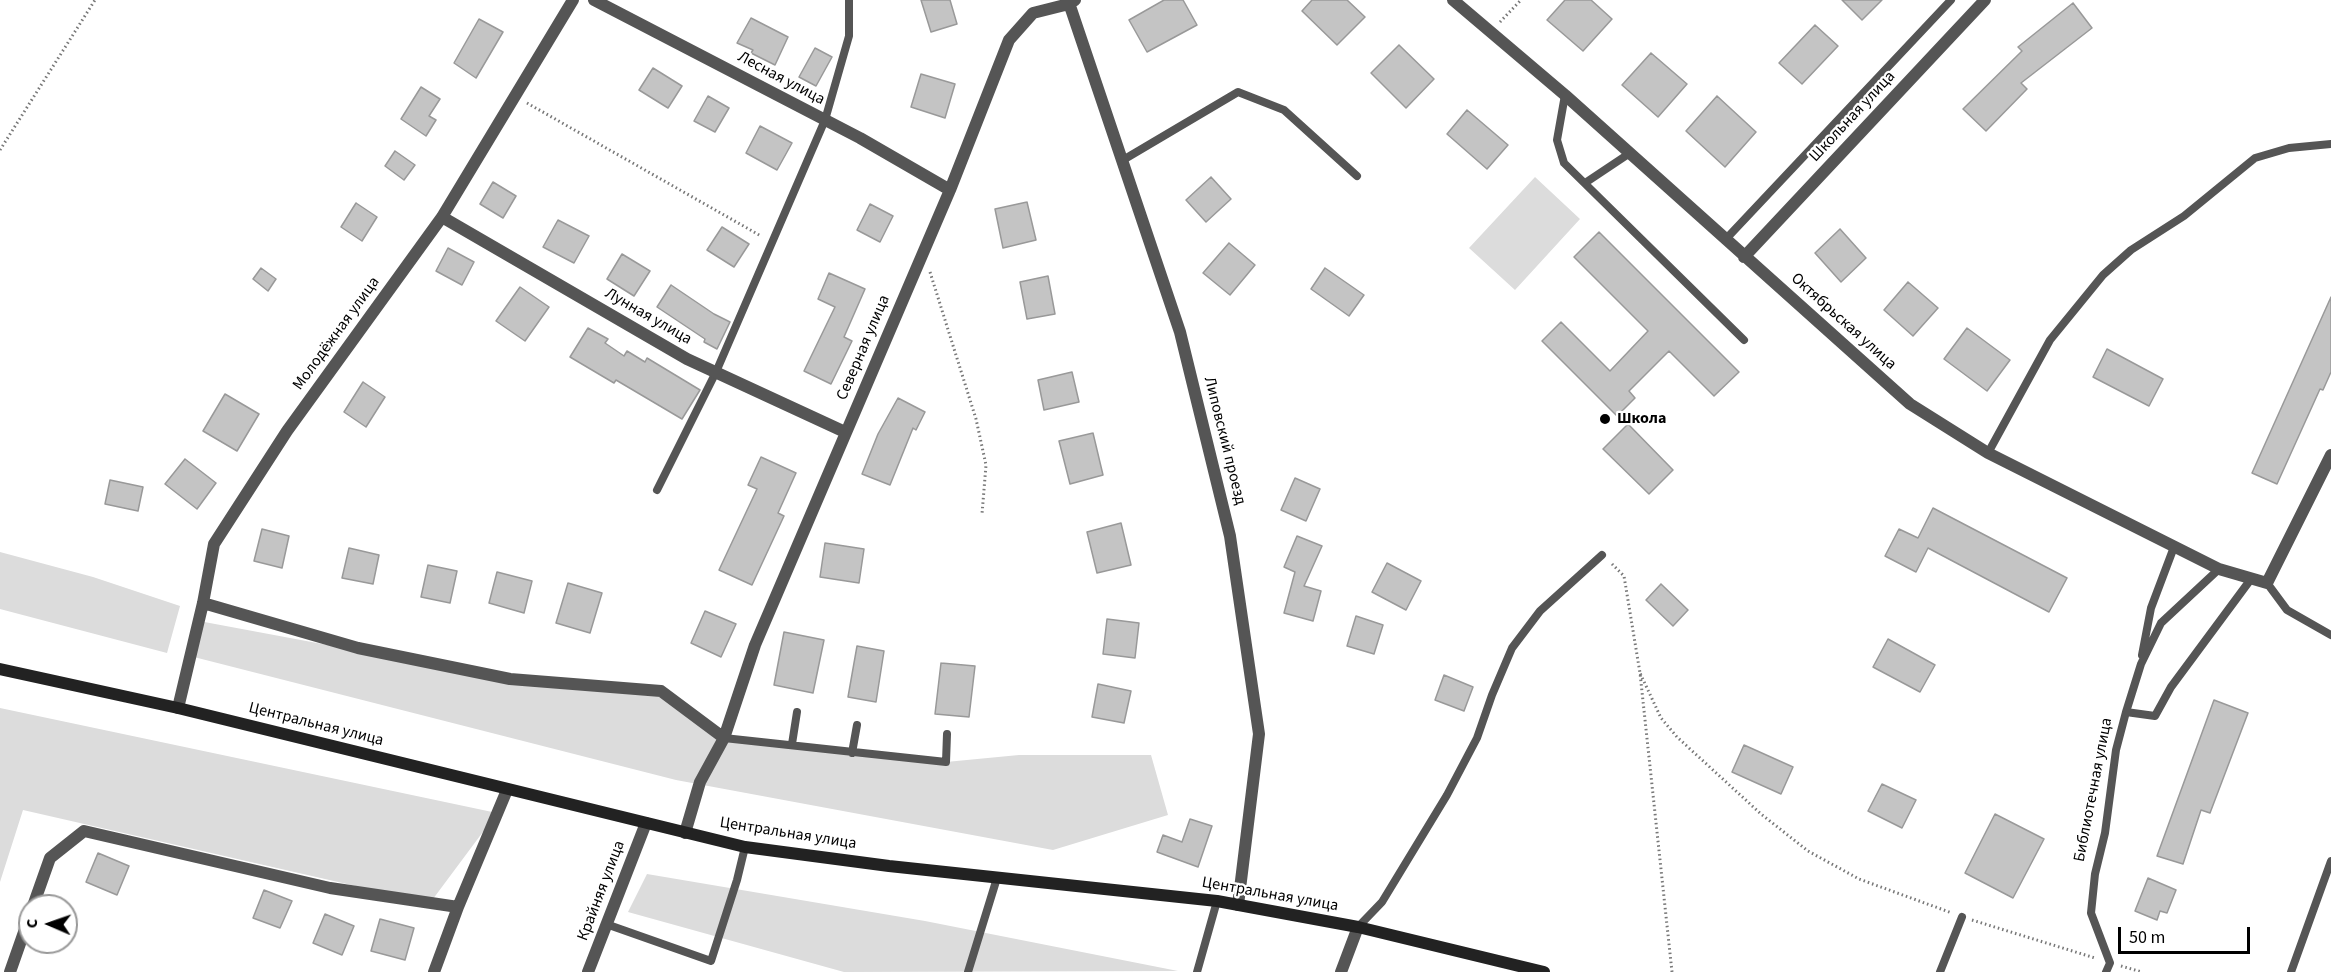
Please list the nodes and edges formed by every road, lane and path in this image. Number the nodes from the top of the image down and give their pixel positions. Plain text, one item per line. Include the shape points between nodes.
1 (95, 0) edge
2 (573, 0) edge
3 (594, 0) edge
4 (849, 0) edge
5 (1453, 0) edge
6 (1521, 0) edge
7 (1951, 0) edge
8 (1985, 0) edge
9 (1071, 1) edge
10 (1491, 32) junction
11 (1565, 95) junction
12 (515, 96) junction
13 (825, 120) junction
14 (2331, 144) edge
15 (0, 150) edge
16 (1630, 153) junction
17 (1124, 160) junction
18 (1357, 176) dead end
19 (1585, 183) junction
20 (950, 190) junction
21 (442, 217) junction
22 (1725, 240) junction
23 (773, 243) junction
24 (924, 250) junction
25 (1744, 257) junction
26 (1744, 340) dead end
27 (716, 372) junction
28 (845, 432) junction
29 (1988, 453) junction
30 (2331, 455) edge
31 (657, 490) dead end
32 (982, 514) dead end
33 (2174, 547) junction
34 (1602, 555) joint
35 (2218, 569) junction
36 (2251, 579) junction
37 (2267, 583) junction
38 (203, 603) junction
39 (2331, 634) edge
40 (2141, 664) junction
41 (0, 669) edge
42 (1640, 673) junction
43 (178, 708) junction
44 (797, 712) dead end
45 (2126, 712) junction
46 (857, 726) dead end
47 (947, 735) dead end
48 (724, 738) junction
49 (792, 744) junction
50 (852, 753) junction
51 (507, 790) junction
52 (646, 823) junction
53 (685, 832) junction
54 (745, 847) junction
55 (2331, 861) edge
56 (997, 878) junction
57 (37, 894) edge
58 (1217, 901) junction
59 (1238, 905) junction
60 (458, 907) junction
61 (1962, 917) junction
62 (606, 924) junction
63 (1358, 927) junction
64 (18, 949) edge
65 (2110, 963) junction
66 (10, 972) edge
67 (434, 972) edge
68 (588, 972) edge
69 (968, 972) edge
70 (1197, 972) edge
71 (1341, 972) edge
72 (1544, 972) edge
73 (1672, 972) edge
74 (1940, 972) edge
75 (2106, 972) edge
76 (2142, 972) edge
77 (2291, 972) edge

1 - 15 path
2 - 12 street, Молодёжная улица
3 - 13 street, Лесная улица
4 - 13 lane via 849,36
5 - 10 street, Октябрьская улица
6 - 10 path
7 - 22 lane
8 - 25 street, Школьная улица
9 - 17 street, Липовский проезд
9 - 20 street, Северная улица via 1033,13 1009,40
10 - 11 street, Октябрьская улица
11 - 16 street, Октябрьская улица
11 - 19 lane via 1557,140 1564,163
12 - 21 street, Молодёжная улица
12 - 23 path
13 - 20 street, Лесная улица
13 - 23 lane
14 - 29 lane via 2289,148 2255,158 2103,275 2050,340
16 - 19 lane
16 - 22 street, Октябрьская улица
17 - 18 lane via 1238,92 1284,110
17 - 59 street, Липовский проезд via 1180,332 1230,536 1258,734
19 - 26 lane
20 - 24 street, Северная улица
21 - 27 street, Лунная улица
21 - 38 street, Молодёжная улица via 287,431 214,544
22 - 25 street, Октябрьская улица
23 - 27 lane
24 - 28 street, Северная улица
24 - 32 path via 976,419 986,465
25 - 29 street, Октябрьская улица via 1910,404
27 - 28 street, Лунная улица
27 - 31 lane
28 - 48 street, Северная улица via 755,645
29 - 33 street, Октябрьская улица
30 - 37 street
33 - 35 street, Октябрьская улица
33 - 40 lane via 2151,609
34 - 42 path via 1624,576
34 - 63 lane via 1540,611 1512,648 1477,738 1447,795 1382,902
35 - 36 street, Октябрьская улица
35 - 40 lane, Библиотечная улица via 2161,623
36 - 37 street, Октябрьская улица
36 - 45 lane via 2154,716
37 - 39 lane via 2287,610
38 - 43 street, Молодёжная улица
38 - 48 street via 358,648 510,680 660,691
40 - 45 lane, Библиотечная улица
41 - 43 main road, Центральная улица
42 - 61 path via 1660,718 1677,737 1808,851 1859,879
42 - 73 path
43 - 51 main road, Центральная улица
44 - 49 lane
45 - 65 lane, Библиотечная улица via 2116,750 2091,913
46 - 50 lane
47 - 50 lane via 946,762
48 - 49 lane
48 - 53 street, Северная улица via 700,782
49 - 50 lane
51 - 52 main road, Центральная улица
51 - 60 street
52 - 53 main road, Центральная улица
52 - 62 street, Крайняя улица
53 - 54 main road, Центральная улица
54 - 56 main road, Центральная улица
54 - 62 lane via 711,961
55 - 77 lane
56 - 58 main road, Центральная улица
56 - 69 lane
57 - 60 street via 50,858 84,831 330,888
58 - 59 main road, Центральная улица
58 - 70 lane
59 - 63 main road, Центральная улица
60 - 67 street
61 - 65 path
61 - 74 lane
62 - 68 street, Крайняя улица
63 - 71 street
63 - 72 main road, Центральная улица
64 - 66 street
65 - 75 lane
65 - 76 path

